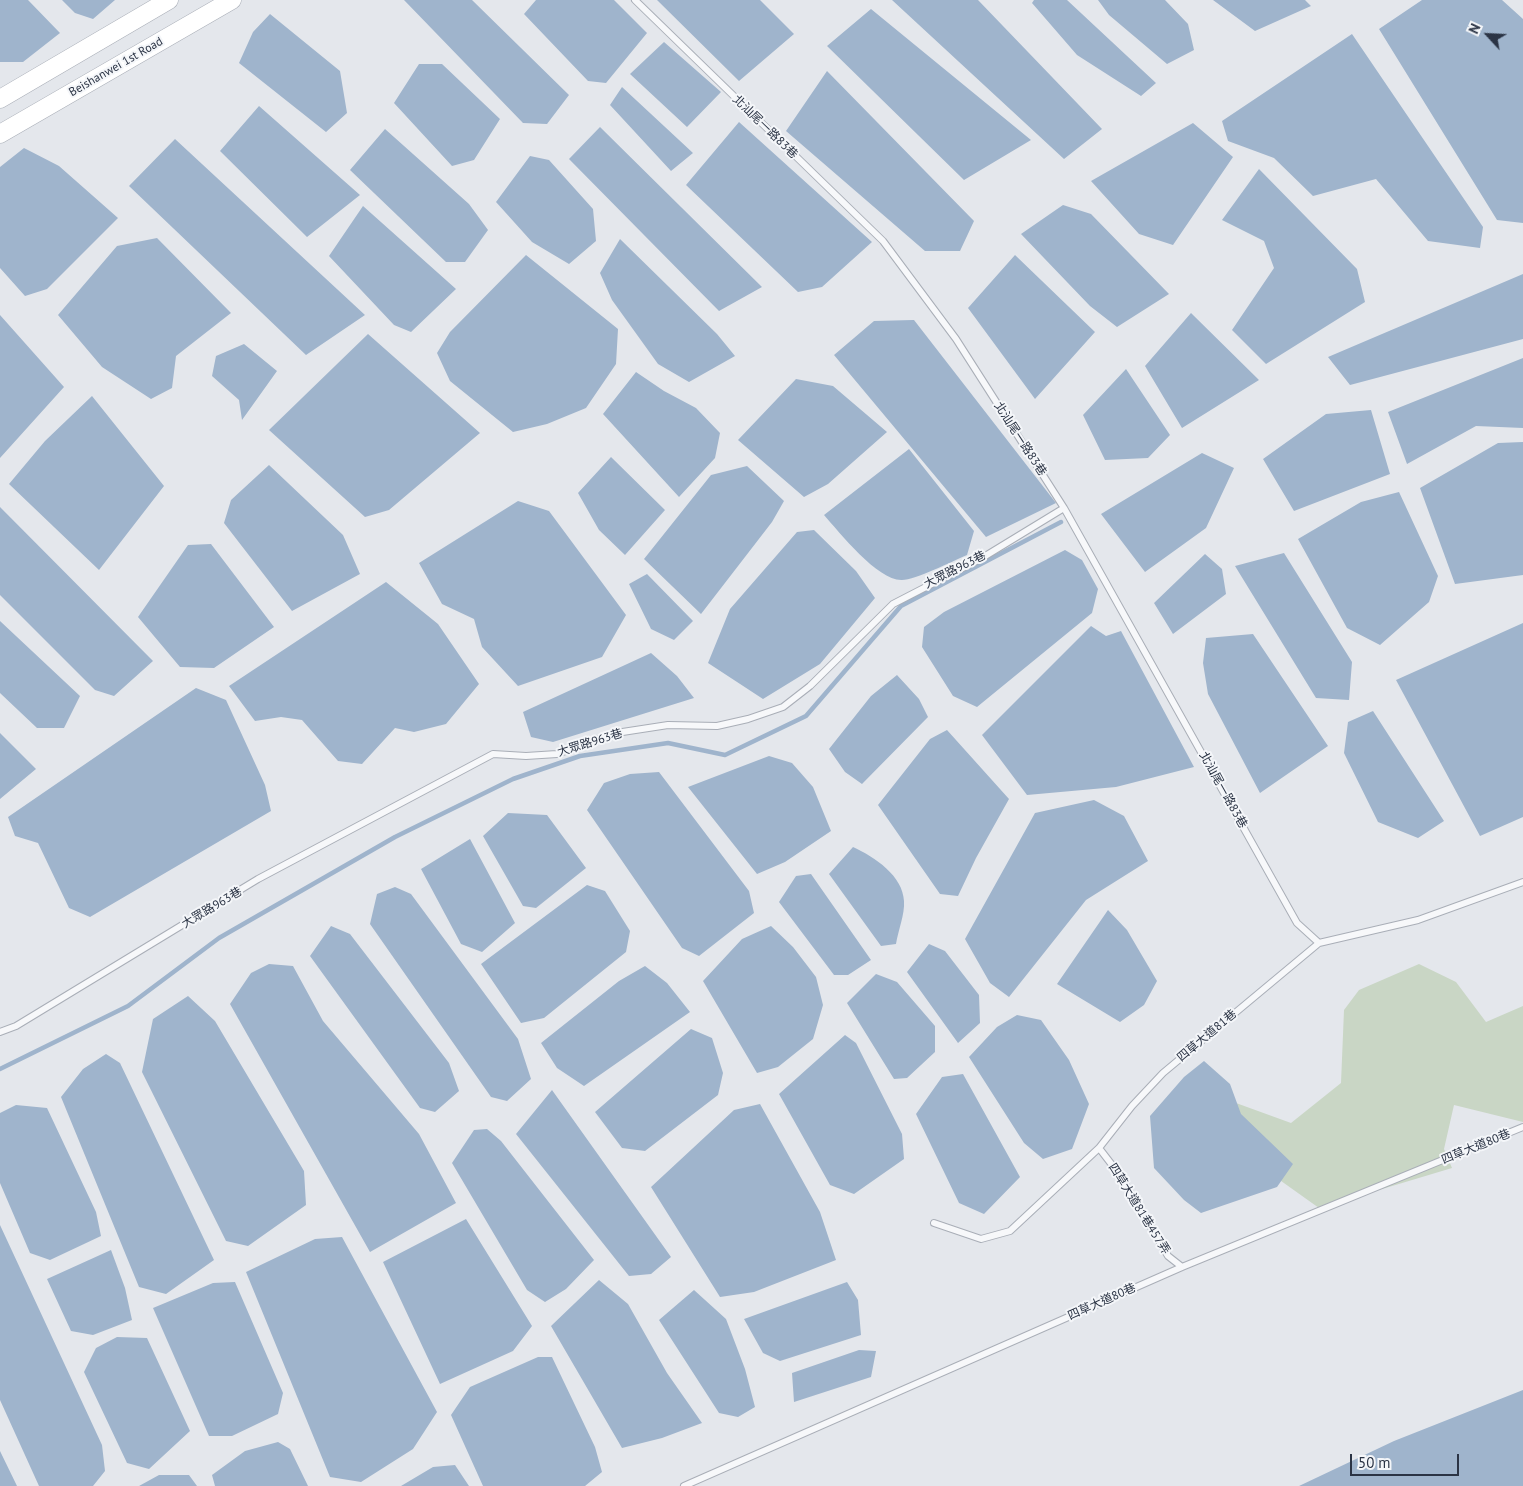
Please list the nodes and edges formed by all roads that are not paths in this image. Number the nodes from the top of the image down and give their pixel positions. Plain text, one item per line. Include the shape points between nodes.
1 (168, 0) edge
2 (232, 0) edge
3 (635, 0) edge
4 (0, 99) edge
5 (0, 134) edge
6 (1064, 508) junction
7 (1523, 882) edge
8 (1318, 943) junction
9 (0, 1032) edge
10 (1523, 1127) edge
11 (1099, 1148) junction
12 (934, 1223) dead end
13 (1182, 1267) junction
14 (684, 1486) edge

1 - 4 street
2 - 5 street, Beishanwei 1st Road
3 - 6 lane, 北汕尾一路83巷 via 883,241 956,340
6 - 8 lane, 北汕尾一路83巷 via 1298,923
6 - 9 lane, 大眾路963巷 via 982,558 893,604 810,686 783,706 717,726 668,725 616,733 558,754 494,754 258,879 16,1026
7 - 8 lane, 四草大道81巷 via 1418,920
8 - 11 lane, 四草大道81巷 via 1163,1072
10 - 13 lane, 四草大道80巷
11 - 12 lane, 四草大道81巷 via 1010,1231 981,1239
11 - 13 lane, 四草大道81巷457弄 via 1119,1174 1168,1256
13 - 14 lane, 四草大道80巷

